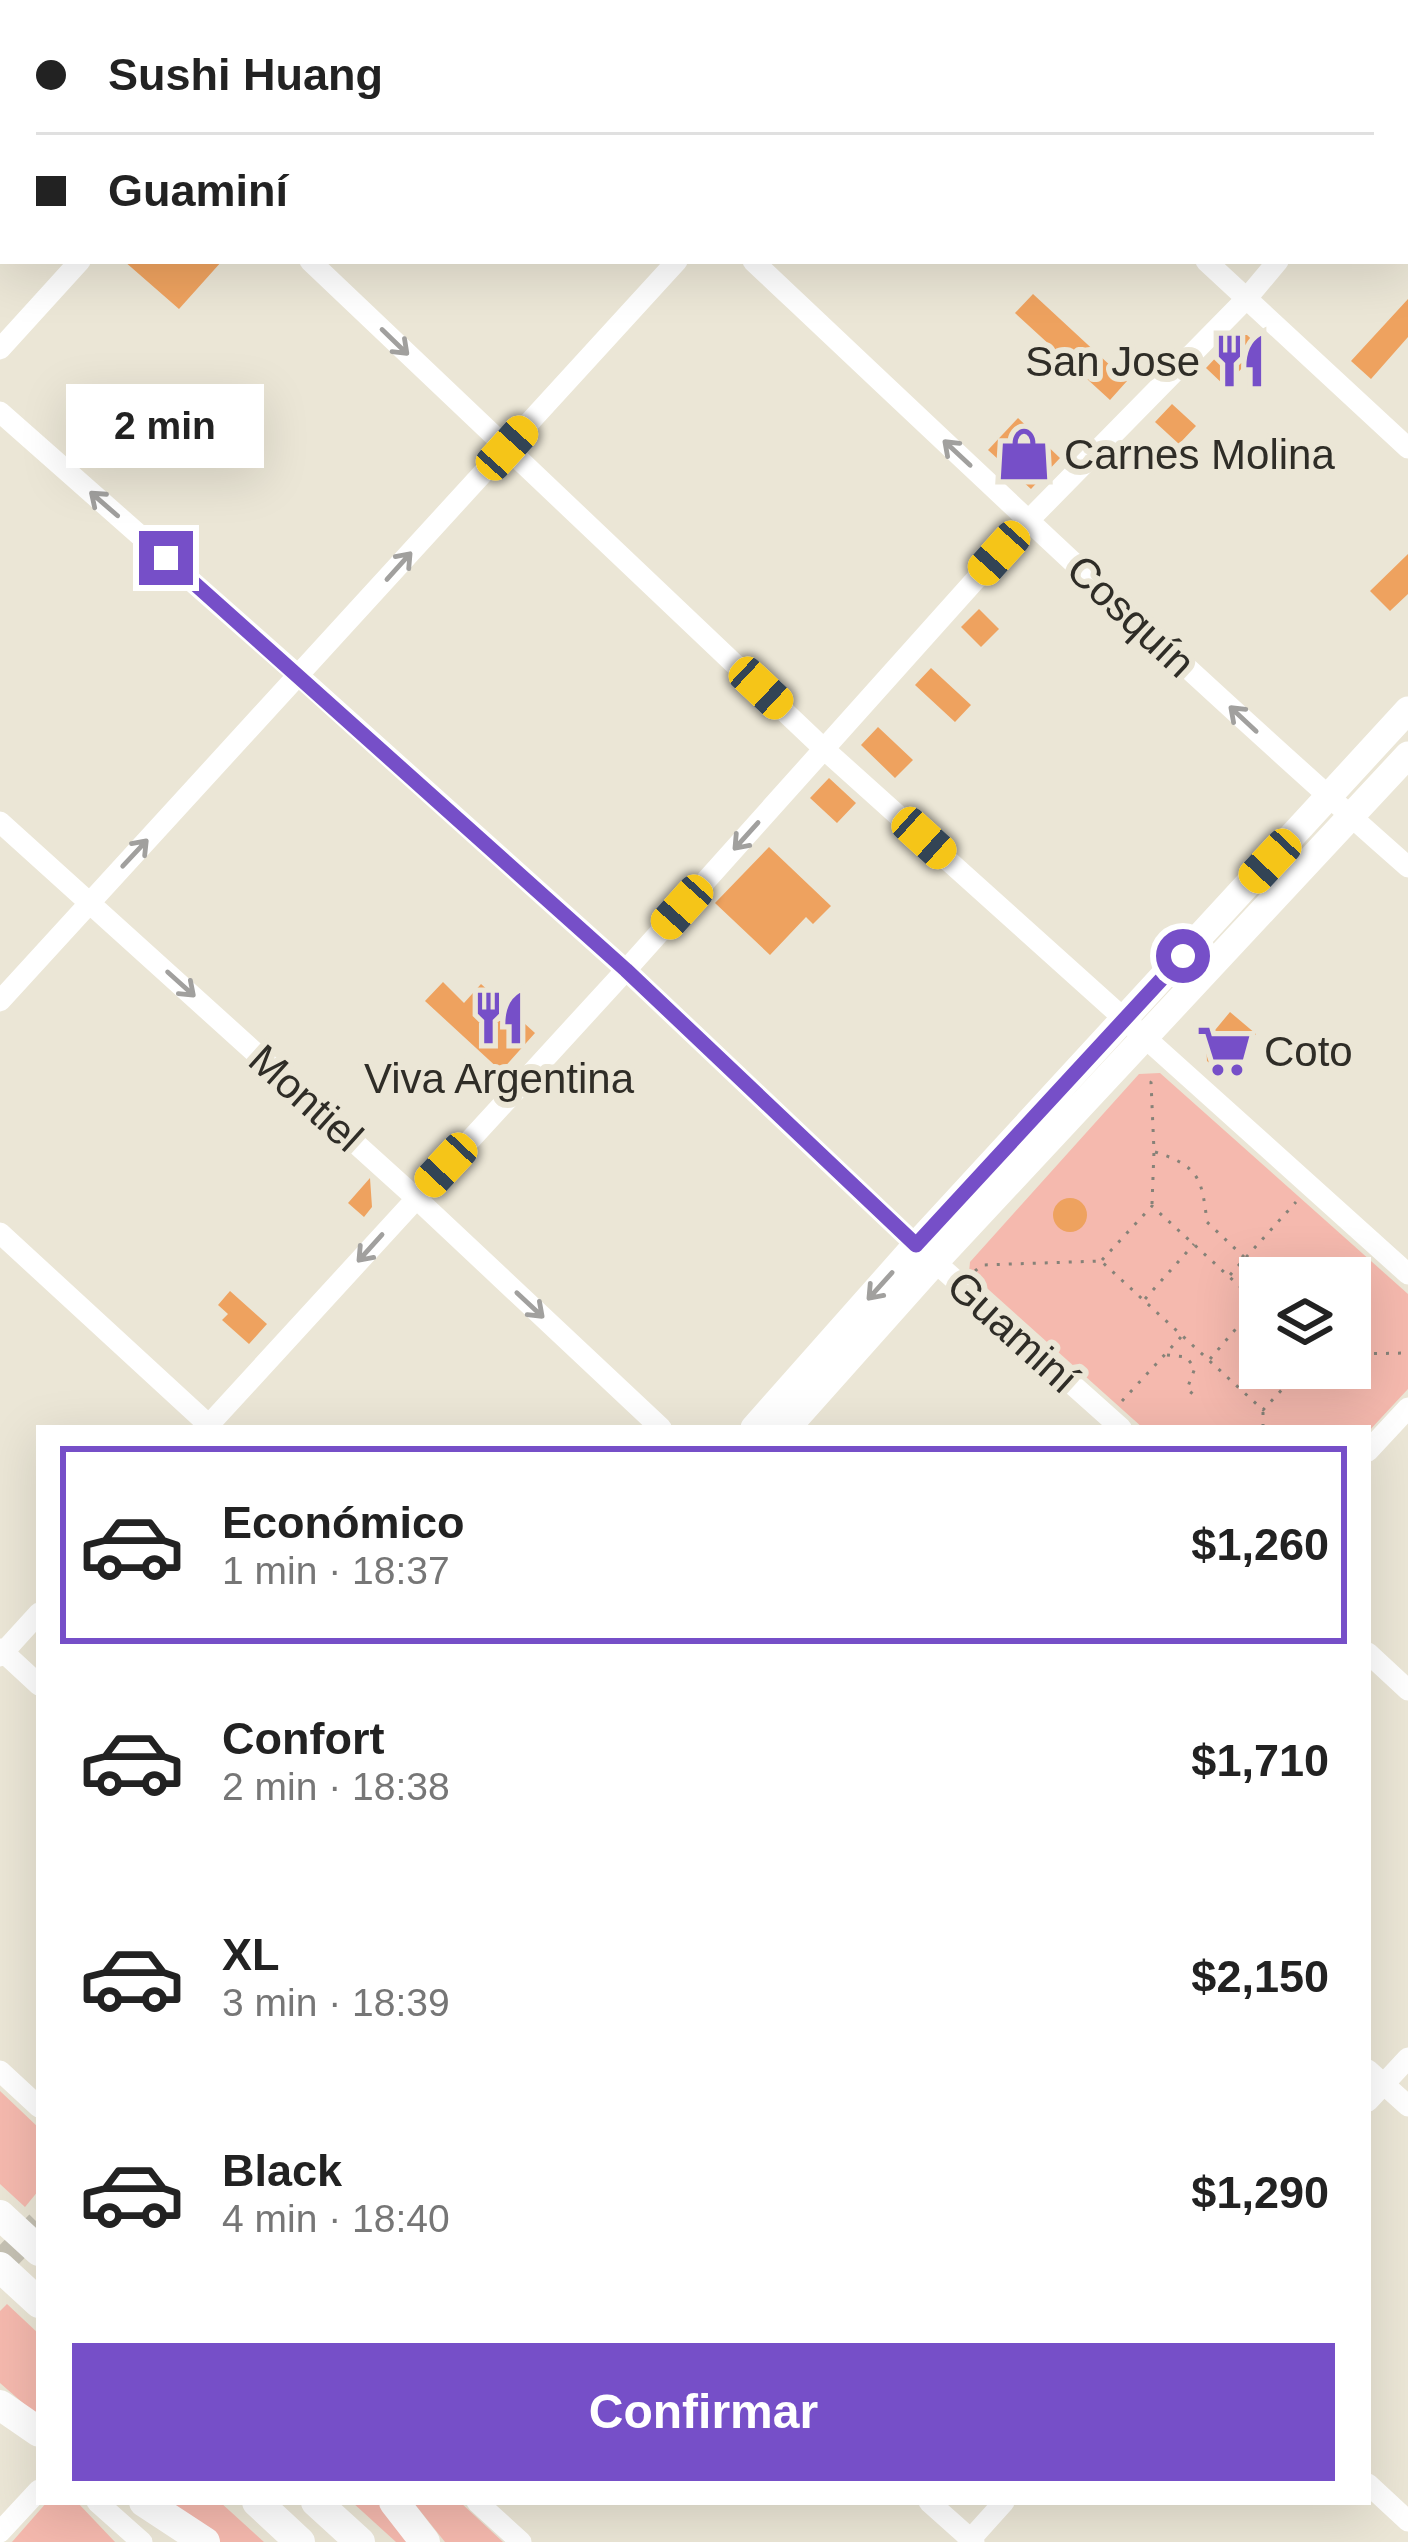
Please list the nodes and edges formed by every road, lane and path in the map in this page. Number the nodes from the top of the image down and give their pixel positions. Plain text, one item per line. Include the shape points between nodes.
1 (77, 264) edge
2 (313, 264) edge
3 (674, 264) edge
4 (756, 264) edge
5 (1209, 264) edge
6 (1276, 264) edge
7 (1247, 298) junction
8 (0, 349) edge
9 (0, 412) edge
10 (507, 448) junction
11 (1408, 448) edge
12 (1028, 521) junction
13 (299, 676) junction
14 (1408, 710) edge
15 (824, 748) junction
16 (1408, 755) edge
17 (1329, 798) junction
18 (1351, 817) junction
19 (0, 822) edge
20 (1408, 867) edge
21 (90, 902) junction
22 (626, 970) junction
23 (0, 1001) edge
24 (1145, 1037) junction
25 (1154, 1151) junction
26 (1310, 1186) junction
27 (416, 1198) junction
28 (1152, 1206) junction
29 (0, 1233) edge
30 (1194, 1244) junction
31 (926, 1253) junction
32 (1244, 1257) edge
33 (1246, 1257) edge
34 (1101, 1261) junction
35 (1239, 1264) edge
36 (1408, 1274) edge
37 (1228, 1276) junction
38 (960, 1285) junction
39 (1239, 1286) edge
40 (1144, 1300) junction
41 (1239, 1326) edge
42 (1182, 1336) junction
43 (1408, 1353) edge
44 (1165, 1354) junction
45 (1371, 1354) edge
46 (1208, 1360) junction
47 (1283, 1389) edge
48 (1194, 1395) dead end
49 (1408, 1408) edge
50 (1263, 1411) junction
51 (1114, 1422) edge
52 (207, 1425) edge
53 (211, 1425) edge
54 (658, 1425) edge
55 (757, 1425) edge
56 (789, 1425) edge
57 (1264, 1425) edge
58 (1371, 1448) edge
59 (36, 1616) edge
60 (1, 1652) edge
61 (1371, 1657) edge
62 (36, 1682) edge
63 (1408, 1690) edge
64 (1408, 2058) edge
65 (0, 2072) edge
66 (1373, 2085) edge
67 (36, 2104) edge
68 (1408, 2106) edge
69 (2, 2216) edge
70 (36, 2248) edge
71 (0, 2267) edge
72 (33, 2297) edge
73 (0, 2407) edge
74 (36, 2430) edge
75 (36, 2444) edge
76 (1371, 2487) edge
77 (36, 2493) edge
78 (100, 2505) edge
79 (149, 2505) edge
80 (259, 2505) edge
81 (319, 2505) edge
82 (396, 2505) edge
83 (480, 2505) edge
84 (932, 2505) edge
85 (1001, 2505) edge
86 (1408, 2522) edge
87 (0, 2532) edge
88 (971, 2541) edge
89 (142, 2542) edge
90 (205, 2542) edge
91 (300, 2542) edge
92 (360, 2542) edge
93 (425, 2542) edge
94 (521, 2542) edge

1 - 8 street
2 -> 10 street
3 - 10 street
12 -> 4 street, Cosquín
5 - 7 street
6 - 7 street
7 - 11 street
7 - 12 street
13 -> 9 street, Guaminí
13 -> 10 street
10 - 15 street
12 - 15 street
17 -> 12 street, Cosquín
21 -> 13 street
13 - 22 street, Guaminí
14 - 17 main road
15 -> 22 street
15 - 24 street
16 - 18 main road
17 - 18 street, Cosquín
17 - 24 main road
18 - 20 street, Cosquín
18 - 24 main road
19 - 21 street, Montiel
21 - 23 street
21 -> 27 street, Montiel
22 - 27 street
22 - 31 street, Guaminí
24 - 25 path
24 - 26 street
24 - 31 main road
25 - 28 path
25 - 32 path via 1191,1170 1204,1191 1207,1222
26 - 33 path
26 - 36 street
27 -> 53 street
27 -> 54 street, Montiel
28 - 30 path
28 - 34 path
29 - 52 street
30 - 37 path
30 - 40 path
31 - 38 street, Guaminí
31 -> 55 main road
31 - 56 main road
34 - 38 path via 982,1265
34 - 40 path
35 - 37 path
37 - 39 path
38 - 51 street, Guaminí
40 - 42 path
41 - 46 path
42 - 44 path
42 - 46 path
43 - 45 path
44 - 48 path via 1186,1357 1195,1368 1187,1389
44 - 51 path
46 - 50 path
47 - 50 path
49 - 58 street
50 - 57 path
59 - 60 street
60 - 62 street
61 - 63 street
64 - 66 street
65 - 67 street
66 - 68 street
69 - 70 highway
71 - 72 highway
73 - 74 highway
73 - 75 street
76 - 86 street
77 - 87 street
78 - 89 street
79 - 90 highway
80 - 91 highway
81 - 92 highway
82 - 93 highway
83 - 94 street
84 - 88 street
85 - 88 street

